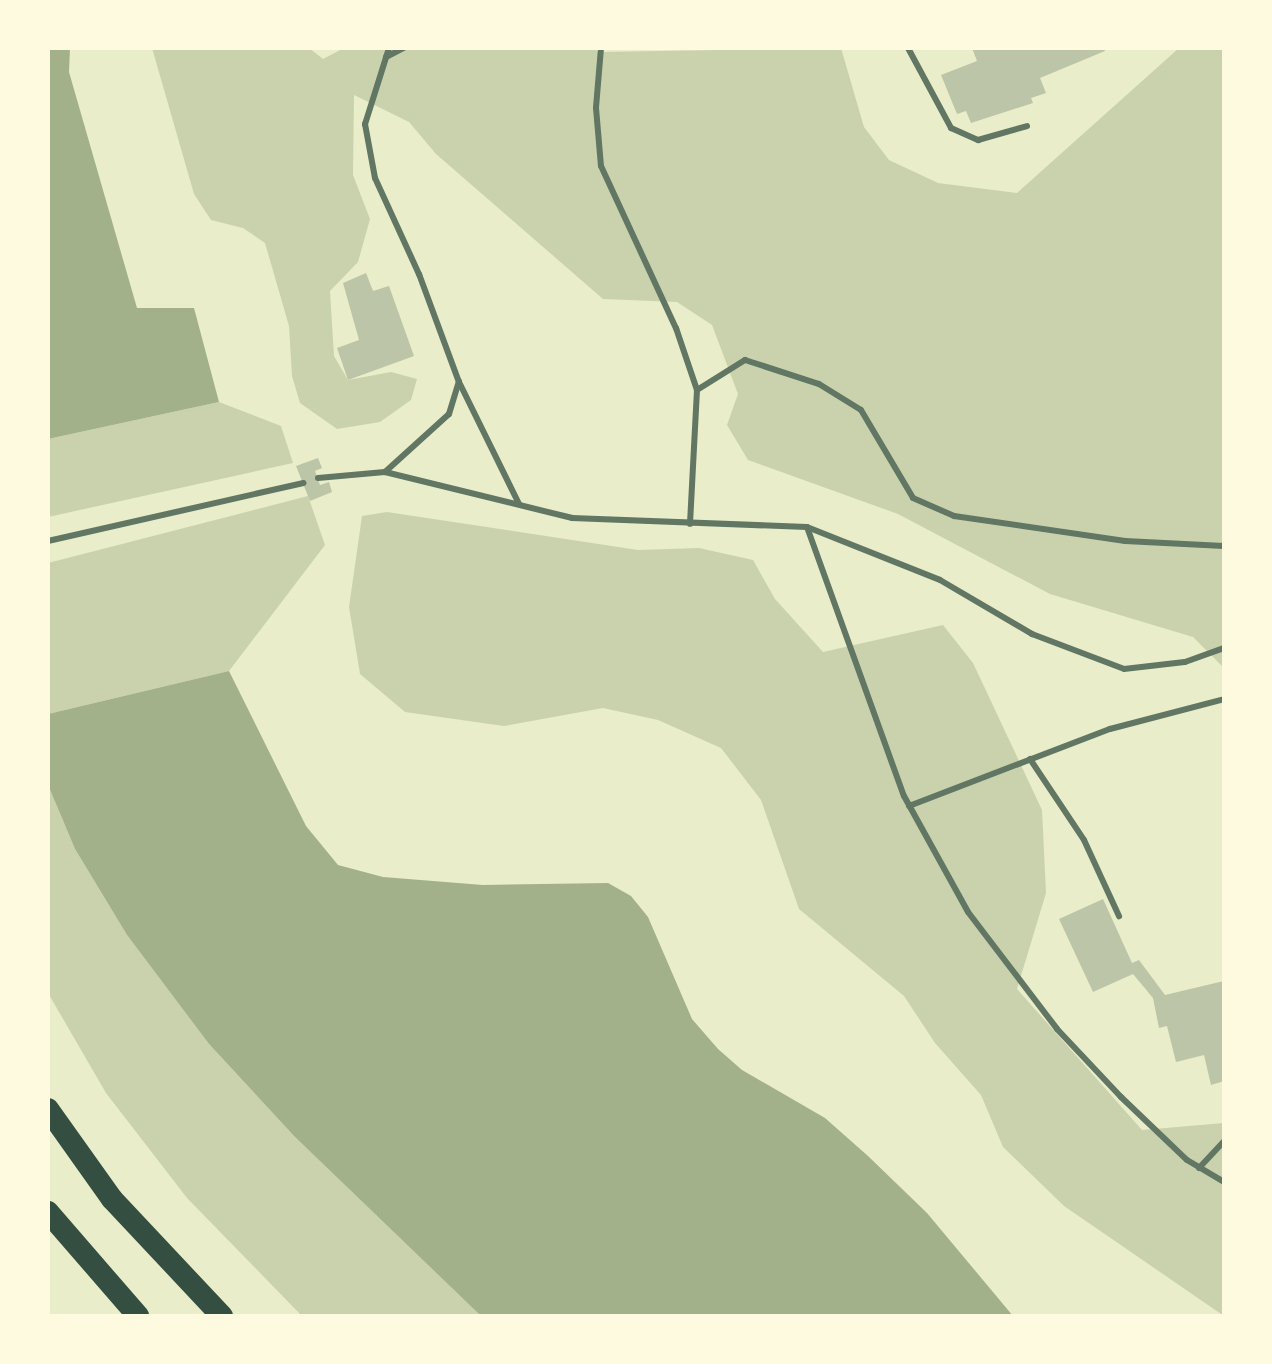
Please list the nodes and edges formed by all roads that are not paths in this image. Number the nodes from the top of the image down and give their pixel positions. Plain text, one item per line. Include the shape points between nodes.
1 (389, 48) edge
2 (404, 48) edge
3 (601, 48) edge
4 (908, 48) edge
5 (386, 57) junction
6 (1027, 126) dead end
7 (459, 382) junction
8 (697, 390) junction
9 (385, 472) junction
10 (318, 478) dead end
11 (303, 483) dead end
12 (519, 504) junction
13 (690, 524) junction
14 (807, 527) junction
15 (48, 541) edge
16 (1224, 546) edge
17 (1224, 648) edge
18 (1224, 699) edge
19 (1030, 759) junction
20 (909, 806) junction
21 (1119, 916) dead end
22 (48, 1109) edge
23 (1224, 1141) edge
24 (1199, 1168) junction
25 (1224, 1182) edge
26 (48, 1212) edge
27 (138, 1316) edge
28 (222, 1316) edge

1 - 5 lane
2 - 5 lane
3 - 8 lane via 596,108 601,166 676,328
4 - 6 lane via 951,128 978,140
5 - 7 lane via 365,124 375,178 419,274
7 - 9 lane via 449,414
7 - 12 lane
8 - 13 lane
8 - 16 lane via 745,360 819,384 861,410 913,498 954,516 1125,541
9 - 10 lane
9 - 12 lane
11 - 15 lane
12 - 13 lane via 572,518
13 - 14 lane
14 - 17 lane via 940,580 1032,634 1124,669 1185,662
14 - 20 lane
18 - 19 lane via 1110,729
19 - 20 lane
19 - 21 lane via 1084,840
20 - 24 lane via 968,912 1057,1029
22 - 28 highway via 148,1242
23 - 24 lane
24 - 25 lane
26 - 27 highway

